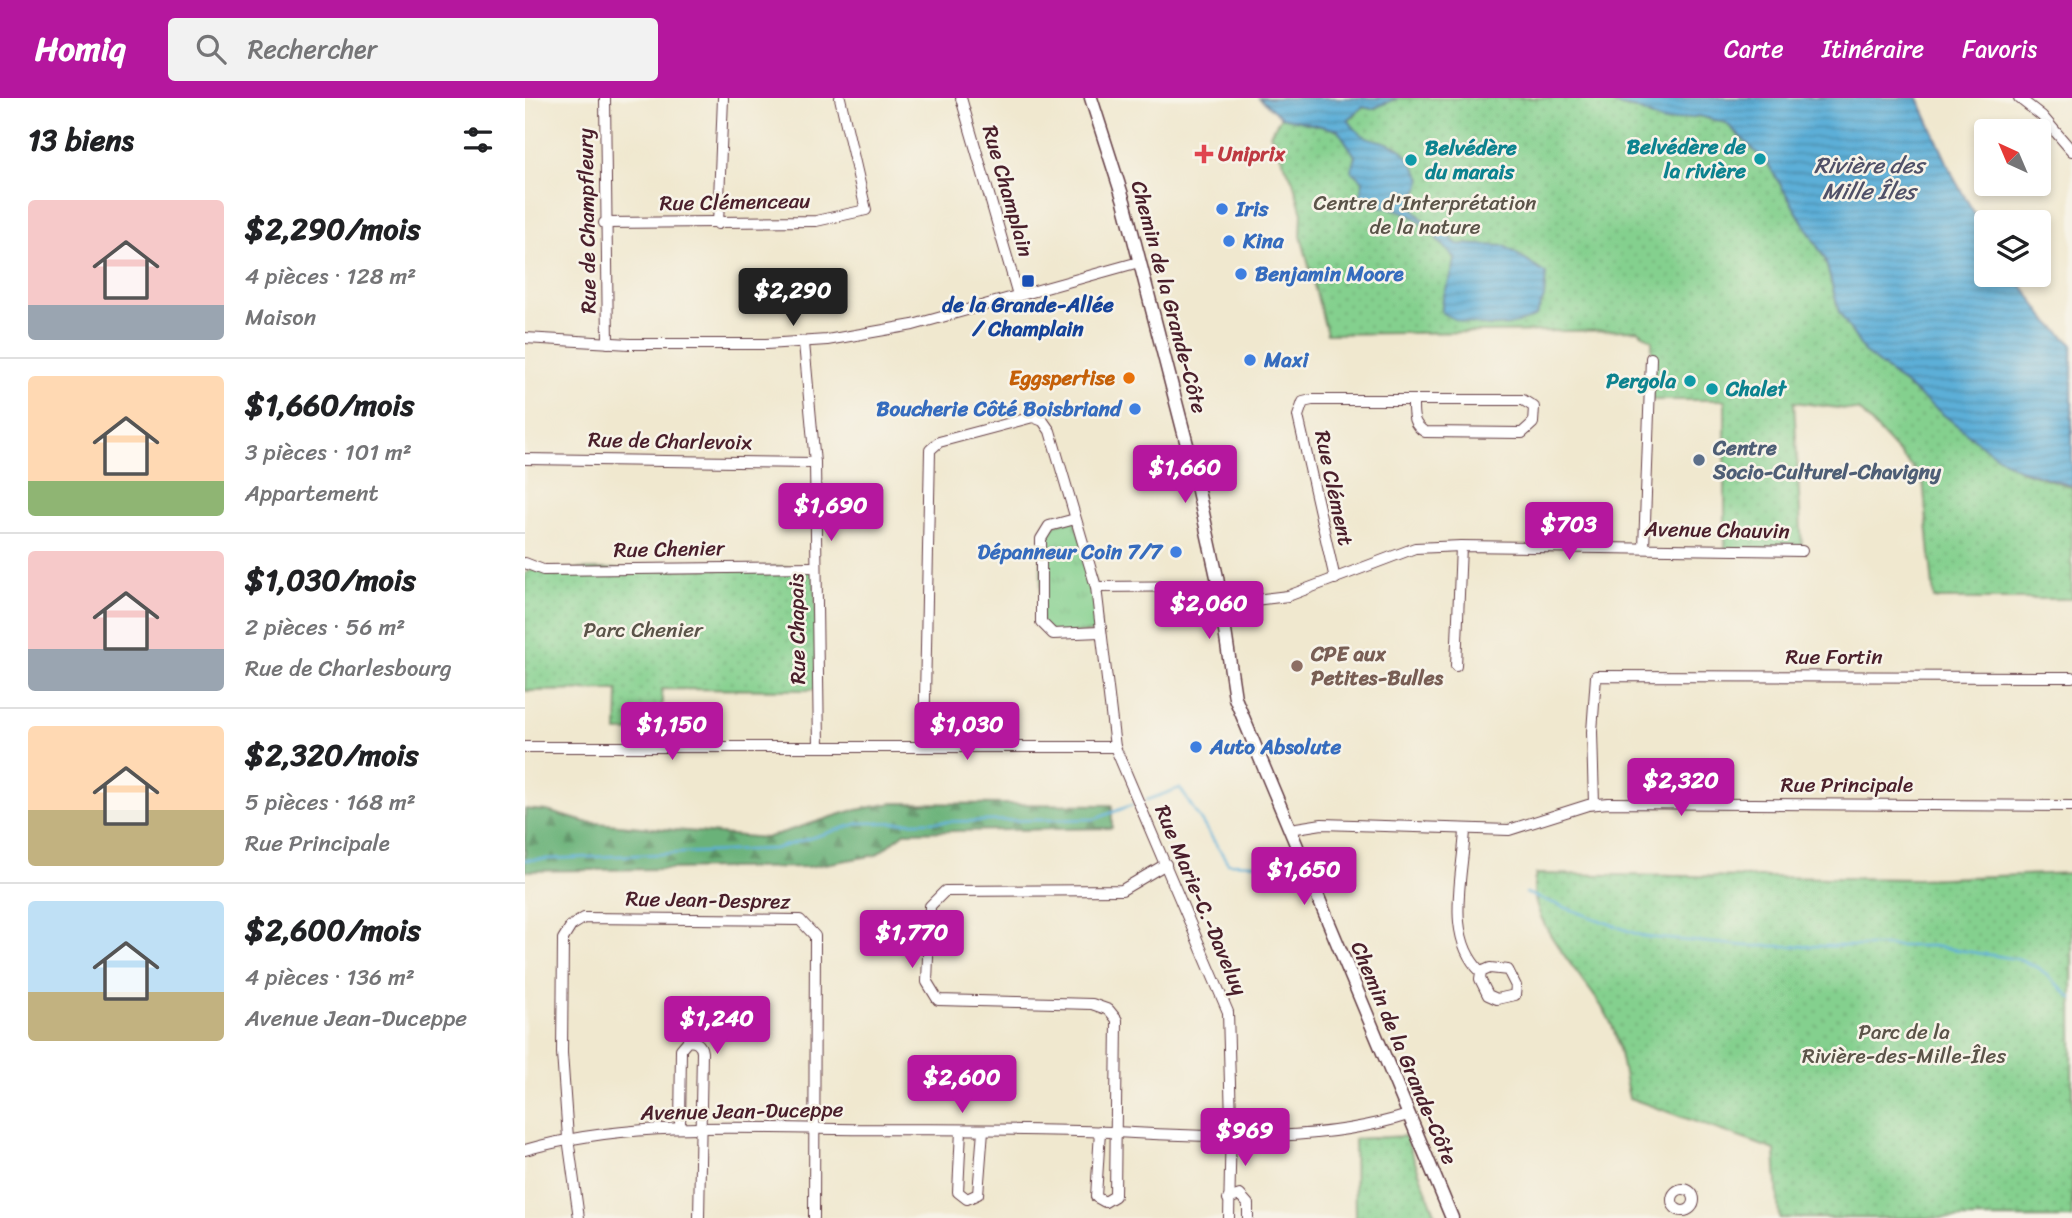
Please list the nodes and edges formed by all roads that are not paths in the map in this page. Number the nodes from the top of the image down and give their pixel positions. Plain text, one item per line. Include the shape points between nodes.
1 (605, 98) edge
2 (723, 98) edge
3 (840, 98) edge
4 (961, 98) edge
5 (1091, 98) edge
6 (2019, 98) edge
7 (2072, 151) edge
8 (604, 223) junction
9 (718, 224) junction
10 (1139, 262) junction
11 (1018, 295) junction
12 (525, 338) edge
13 (804, 342) junction
14 (608, 344) junction
15 (1651, 358) dead end
16 (1413, 401) junction
17 (525, 459) edge
18 (815, 463) junction
19 (1075, 519) junction
20 (1461, 546) junction
21 (1644, 548) junction
22 (1802, 551) dead end
23 (525, 563) edge
24 (815, 567) junction
25 (1335, 579) junction
26 (1218, 586) junction
27 (1096, 587) junction
28 (1221, 604) junction
29 (1100, 632) junction
30 (1456, 667) dead end
31 (2072, 677) edge
32 (525, 747) edge
33 (819, 747) junction
34 (924, 747) junction
35 (1115, 747) junction
36 (1594, 804) junction
37 (2072, 806) edge
38 (1290, 829) junction
39 (1465, 830) junction
40 (1166, 864) junction
41 (1481, 972) dead end
42 (1408, 1115) junction
43 (680, 1128) junction
44 (701, 1128) junction
45 (817, 1129) junction
46 (961, 1130) junction
47 (982, 1130) junction
48 (1100, 1131) junction
49 (1118, 1132) junction
50 (1230, 1136) junction
51 (568, 1138) junction
52 (525, 1150) edge
53 (1229, 1199) junction
54 (579, 1218) edge
55 (699, 1218) edge
56 (814, 1218) edge
57 (1229, 1218) edge
58 (1248, 1218) edge
59 (1452, 1218) edge

1 - 8 street, Rue de Champfleury
2 - 9 street
3 - 9 street, Rue Clémenceau via 866,210 816,221
4 - 11 street, Rue Champlain
5 - 10 main road, Chemin de la Grande-Côte
6 - 7 street via 2042,116
8 - 9 street, Rue Clémenceau
8 - 14 street, Rue de Champfleury
10 - 11 street
10 - 26 main road, Chemin de la Grande-Côte via 1191,460
11 - 13 street via 899,328
12 - 14 street
13 - 14 street
13 - 18 street, Rue Chapais
15 - 21 street
16 - 16 street via 1523,400 1534,407 1533,423 1522,433 1425,432 1413,417
16 - 25 street, Rue Clément via 1312,400 1300,405 1298,416
17 - 18 street, Rue de Charlevoix
18 - 24 street, Rue Chapais
19 - 27 street, Rue Marie-C.-Daveluy
19 - 29 street via 1049,526 1041,538 1041,622 1052,634
19 - 34 street, Rue Marie-C.-Daveluy via 1050,431 1043,421 1033,417 1019,420 939,442 930,450
20 - 21 street, Avenue Chauvin
20 - 25 street, Avenue Chauvin via 1415,548
20 - 30 street
21 - 22 street, Avenue Chauvin
23 - 24 street, Rue Chenier via 543,570
24 - 33 street, Rue Chapais
25 - 28 street, Avenue Chauvin via 1276,599
26 - 27 street
26 - 28 main road, Chemin de la Grande-Côte
27 - 29 street, Rue Marie-C.-Daveluy
28 - 38 main road, Chemin de la Grande-Côte via 1235,698
29 - 35 street, Rue Marie-C.-Daveluy
31 - 36 street, Rue Fortin via 1596,676
32 - 33 street
33 - 34 street
34 - 35 street
35 - 40 street, Rue Marie-C.-Daveluy
36 - 37 street, Rue Principale
36 - 39 street, Rue Principale via 1515,829
38 - 39 street, Rue Principale via 1322,824
38 - 42 main road, Chemin de la Grande-Côte
39 - 41 street via 1459,932 1466,955
40 - 49 street via 1122,890 945,891 930,906 927,982 938,1000 1092,1004 1109,1010 1117,1020
40 - 50 street, Rue Marie-C.-Daveluy via 1228,1012
42 - 50 street, Avenue Jean-Duceppe via 1314,1132
42 - 59 main road, Chemin de la Grande-Côte
43 - 44 street, Avenue Jean-Duceppe
43 - 44 street via 681,1051 690,1041 702,1049
43 - 51 street, Avenue Jean-Duceppe
44 - 45 street, Avenue Jean-Duceppe
44 - 55 street
45 - 46 street, Avenue Jean-Duceppe
45 - 51 street, Rue Jean-Desprez via 815,936 800,920 584,918 571,926 563,939 562,1053
45 - 56 street, Rue Jean-Desprez
46 - 47 street, Avenue Jean-Duceppe
46 - 47 street via 958,1192 967,1199 978,1194
47 - 48 street, Avenue Jean-Duceppe
48 - 49 street, Avenue Jean-Duceppe
48 - 49 street via 1096,1197 1105,1202 1115,1196
49 - 50 street, Avenue Jean-Duceppe
50 - 53 street, Rue Marie-C.-Daveluy
51 - 52 street, Avenue Jean-Duceppe
51 - 54 street, Rue Jean-Desprez
53 - 57 street, Rue Marie-C.-Daveluy
53 - 58 street via 1240,1195 1248,1204

